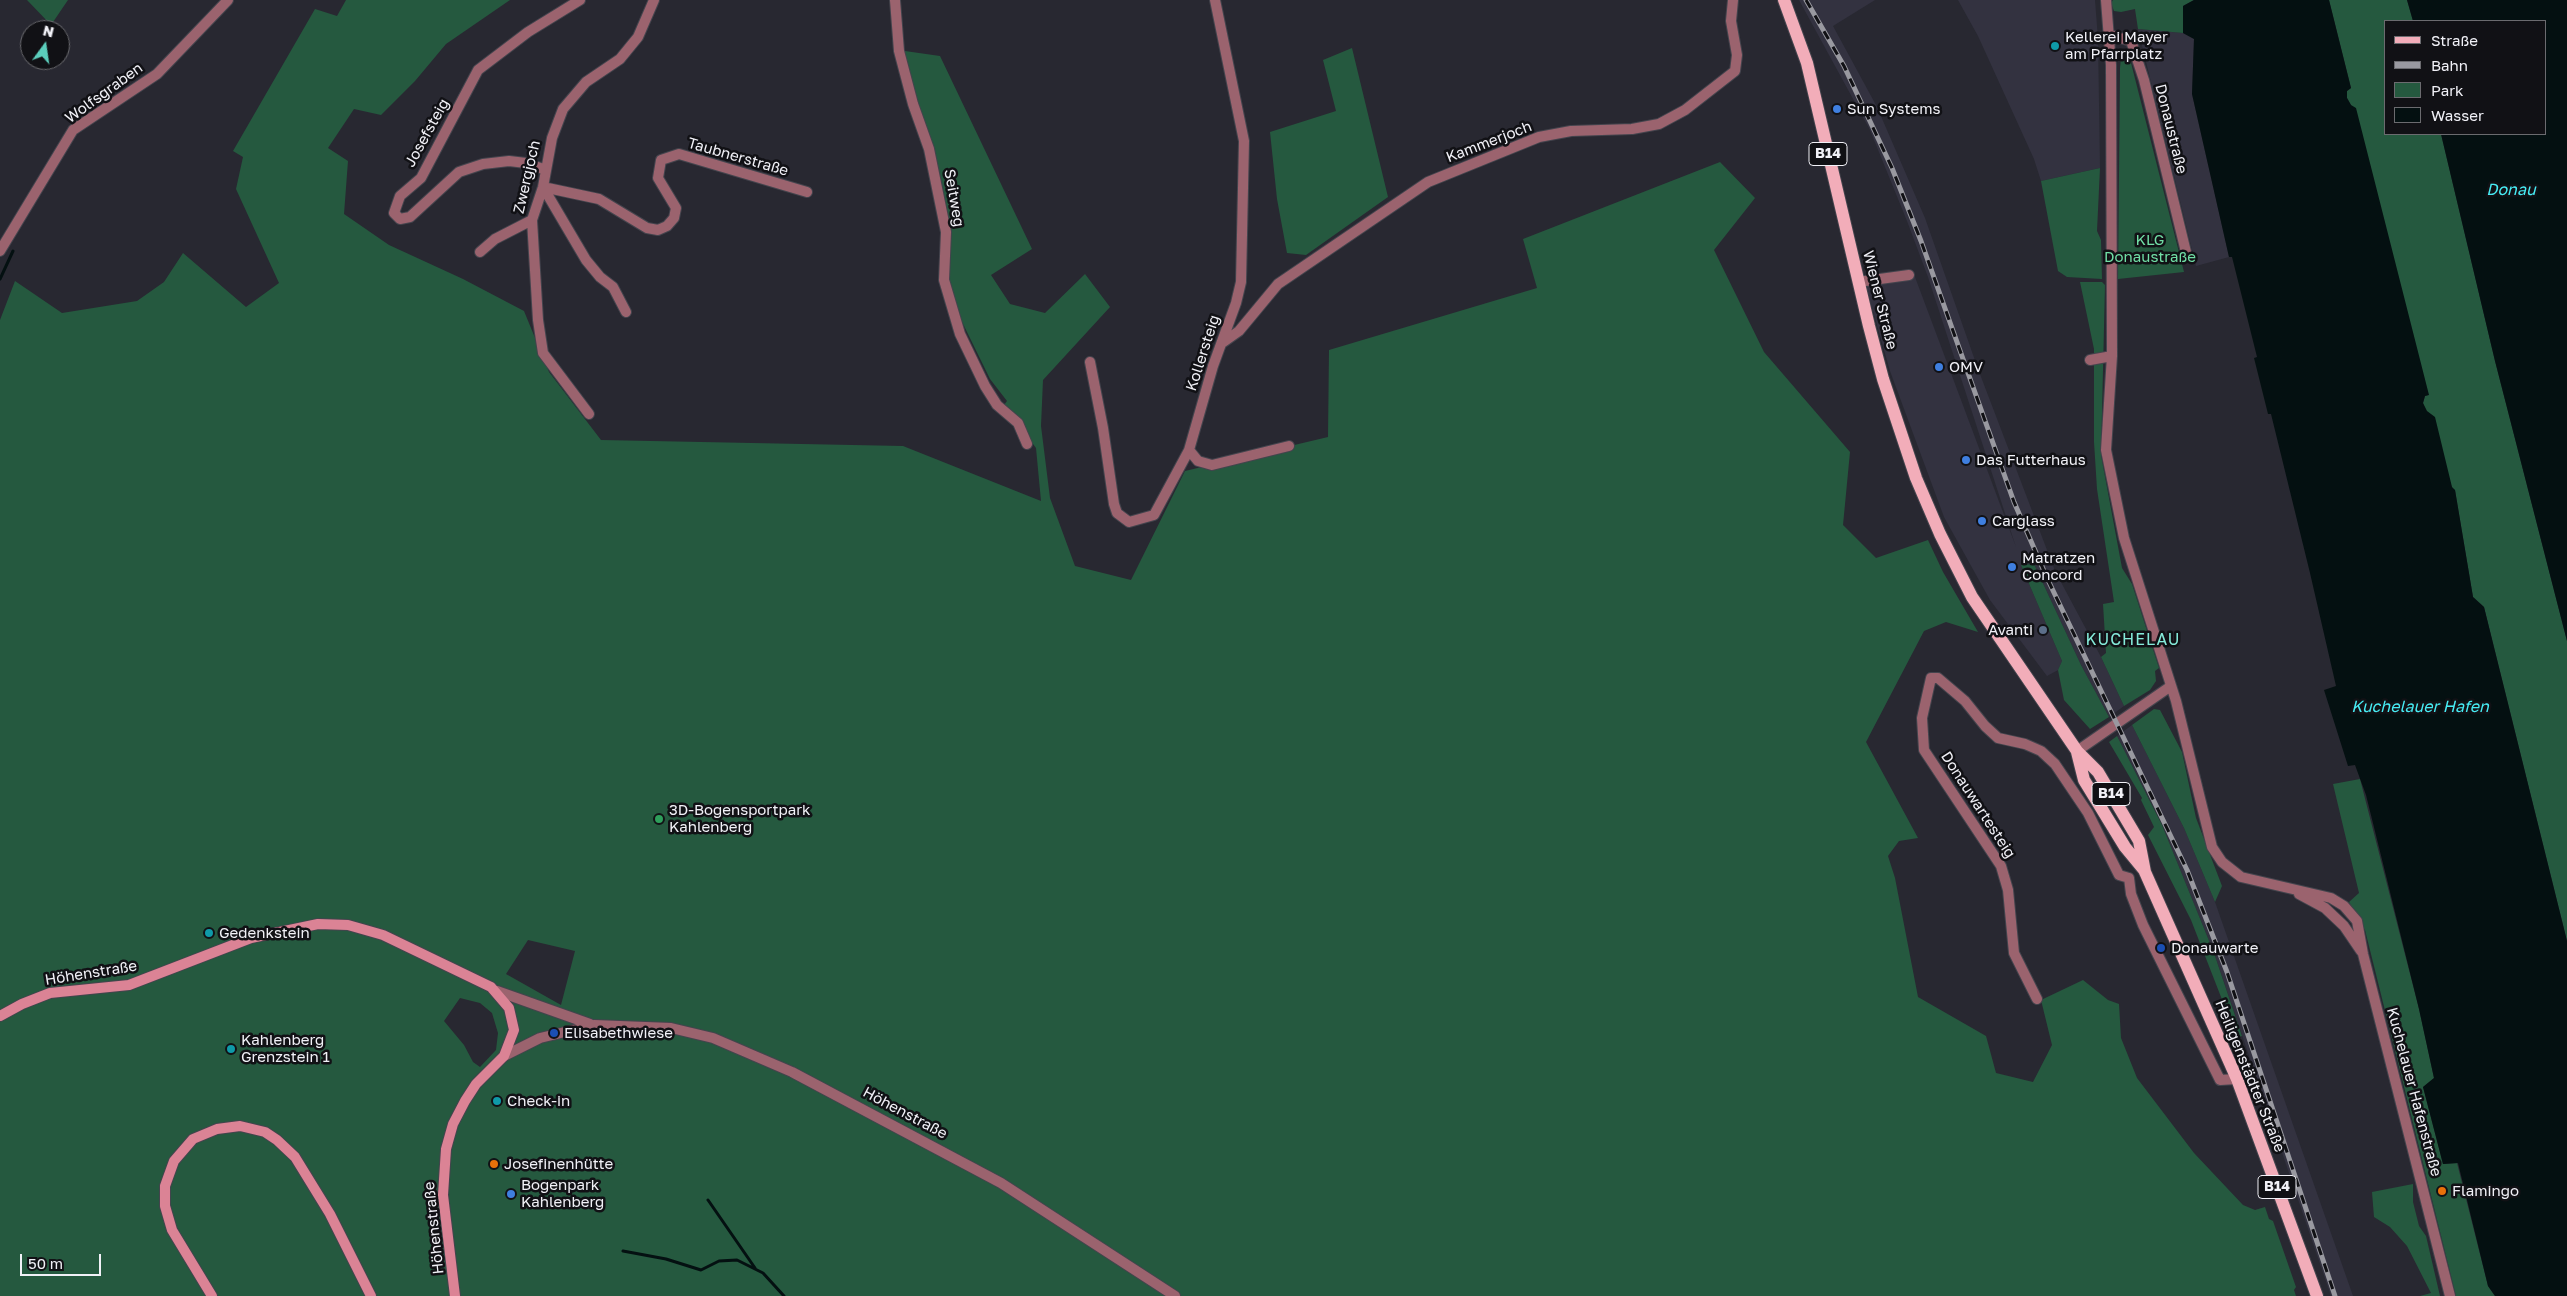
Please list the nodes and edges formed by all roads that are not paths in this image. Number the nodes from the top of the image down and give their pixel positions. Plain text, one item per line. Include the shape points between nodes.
1 (228, 0) edge
2 (580, 0) edge
3 (895, 0) edge
4 (1215, 0) edge
5 (1733, 0) edge
6 (1784, 0) edge
7 (2106, 0) edge
8 (651, 1) edge
9 (2110, 35) junction
10 (546, 170) junction
11 (543, 188) junction
12 (807, 192) dead end
13 (532, 220) junction
14 (0, 251) edge
15 (480, 252) dead end
16 (2186, 252) dead end
17 (1909, 275) dead end
18 (1858, 282) junction
19 (626, 312) dead end
20 (1222, 343) junction
21 (2112, 356) junction
22 (2090, 360) dead end
23 (1090, 362) dead end
24 (589, 414) dead end
25 (1027, 444) dead end
26 (1289, 446) dead end
27 (1189, 450) junction
28 (1972, 598) joint
29 (2171, 686) junction
30 (2077, 751) junction
31 (2145, 872) junction
32 (2129, 878) junction
33 (2292, 890) junction
34 (2363, 954) junction
35 (497, 991) junction
36 (2037, 999) dead end
37 (0, 1016) edge
38 (594, 1025) junction
39 (504, 1056) junction
40 (2237, 1079) junction
41 (212, 1296) edge
42 (371, 1296) edge
43 (454, 1296) edge
44 (1175, 1296) edge
45 (2317, 1296) edge
46 (2450, 1296) edge

1 - 14 street, Wolfsgraben via 157,74 73,130
2 - 10 street, Josefsteig via 528,32 478,70 421,178 400,196 394,214 400,220 410,217 459,172 483,164 509,161
3 - 25 street, Seitweg via 899,51 929,149 946,232 946,289 960,334 984,386 997,405 1018,423
4 - 20 street, Kollersteig via 1244,141 1241,282
5 - 20 street, Kammerjoch via 1731,21 1737,55 1735,71 1685,110 1659,124 1632,130 1571,132 1539,137 1428,182 1278,284 1239,331
6 - 18 main road, Wiener Straße / B14 via 1807,63
7 - 9 street
8 - 10 street, Zwergjoch via 638,36 620,60 586,82 563,109 552,138
9 - 16 street, Donaustraße via 2131,41 2144,80
9 - 21 street, Kuchelauer Hafenstraße
10 - 11 street, Zwergjoch
11 - 12 street, Taubnerstraße via 599,199 647,228 658,230 674,218 676,208 658,178 661,160 679,154
11 - 13 street, Zwergjoch
11 - 19 street via 586,260 613,287
13 - 15 street via 495,239
13 - 24 street, Zwergjoch via 543,352
17 - 18 street
18 - 28 main road, Wiener Straße / B14 via 1883,379 1916,478
20 - 27 street, Kollersteig
21 - 22 street
21 - 29 street, Kuchelauer Hafenstraße via 2106,450 2130,559
23 - 27 street, Kollersteig via 1117,513 1129,522 1154,515
26 - 27 street via 1212,465 1198,461
28 - 30 main road, Heiligenstädter Straße / B14
29 - 30 street
29 - 33 street, Kuchelauer Hafenstraße via 2212,847 2232,872
30 - 31 main road, Heiligenstädter Straße / B14 via 2098,772 2139,841
31 - 32 street
31 - 40 main road, Heiligenstädter Straße / B14
32 - 36 street, Donauwartesteig via 2119,875 2088,813 2055,764 2041,751 1998,738 1965,701 1938,678 1931,678 1922,718 1924,750 2001,866 2008,890 2014,953
32 - 40 street via 2131,894 2143,925 2220,1080
33 - 34 street, Kuchelauer Hafenstraße via 2324,908 2344,926
33 - 34 street, Kuchelauer Hafenstraße via 2331,898 2344,906 2357,921
34 - 46 street, Kuchelauer Hafenstraße
35 - 37 street, Höhenstraße via 383,935 348,925 318,924 267,933 222,947 129,984 50,993
35 - 38 street, Höhenstraße
35 - 39 street, Höhenstraße via 513,1018 514,1030
38 - 39 street, Höhenstraße via 540,1038
38 - 44 street, Höhenstraße via 671,1028 713,1038 768,1061 862,1107 1001,1183
39 - 43 street, Höhenstraße via 476,1084 465,1101 446,1149 443,1195
40 - 45 main road, Heiligenstädter Straße / B14
41 - 42 street via 172,1230 165,1206 166,1186 174,1161 193,1139 217,1129 240,1126 265,1132 295,1158 330,1214

